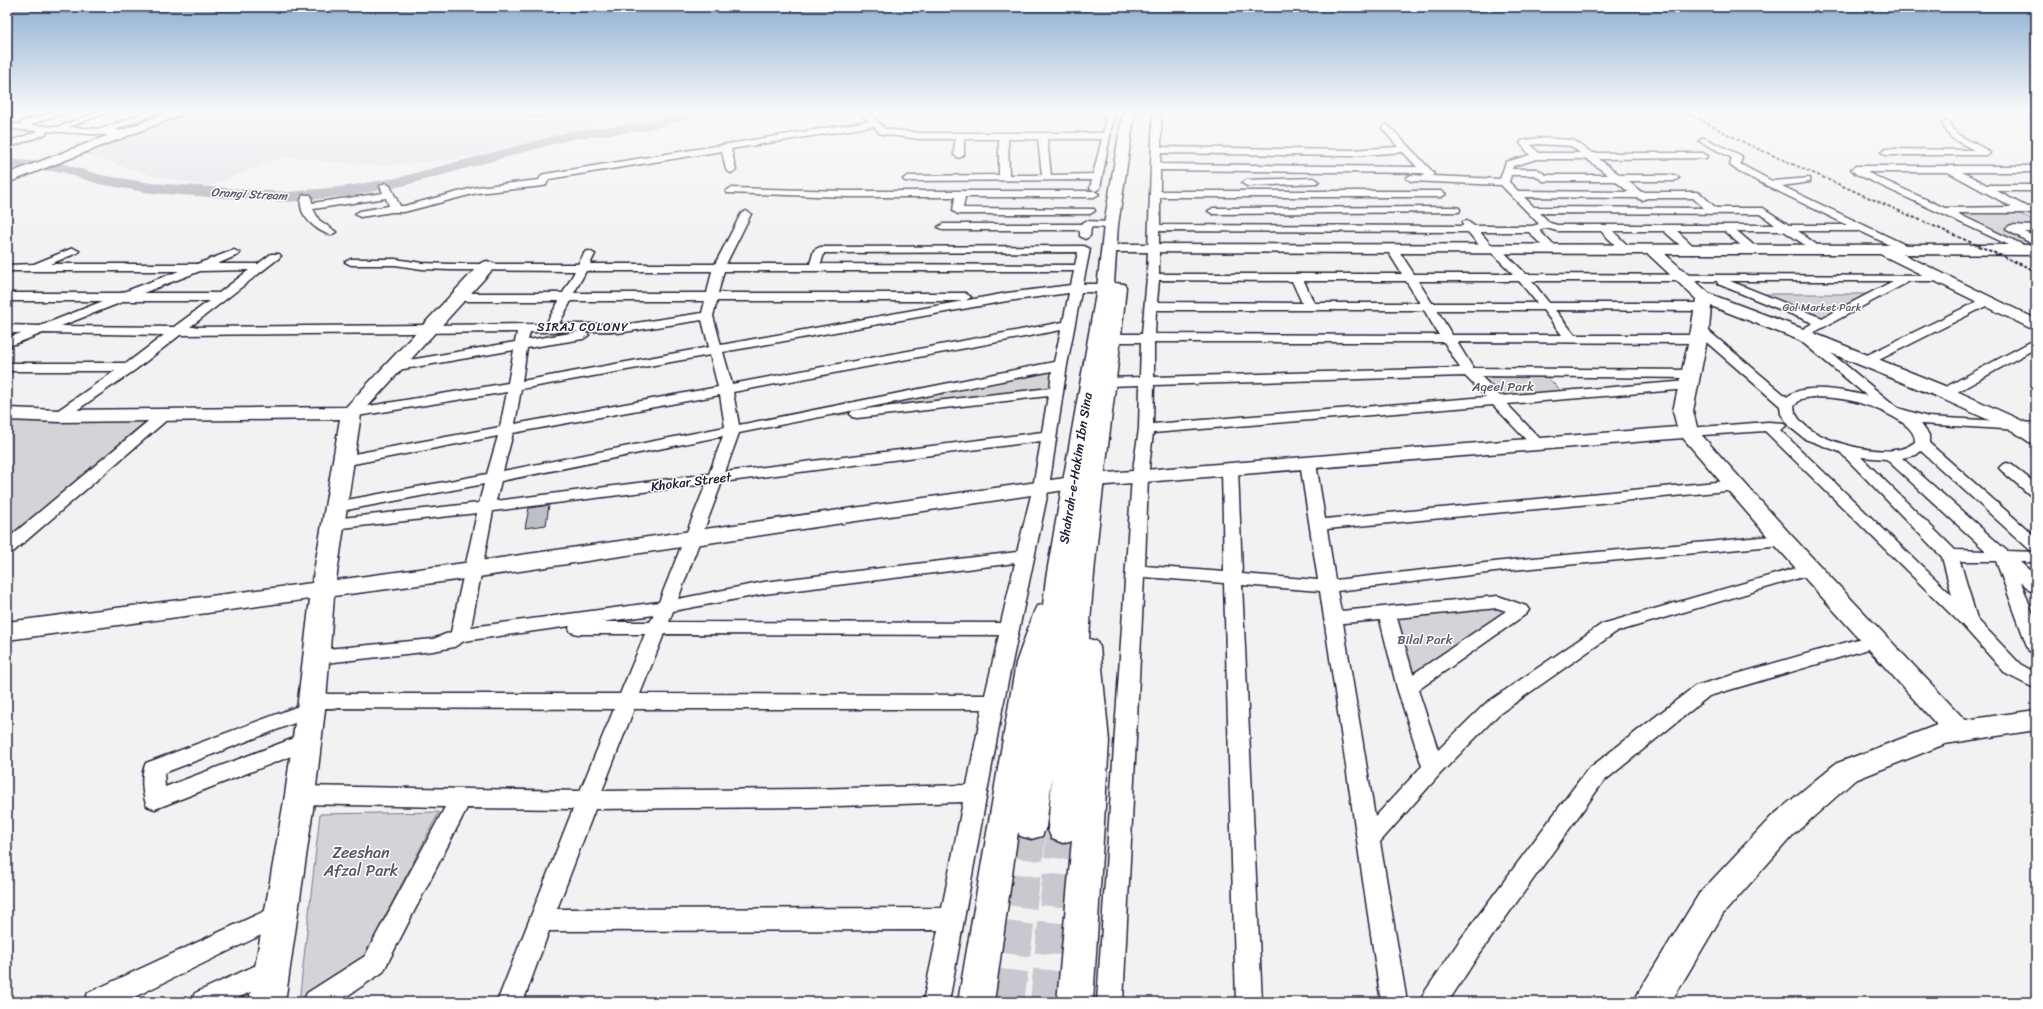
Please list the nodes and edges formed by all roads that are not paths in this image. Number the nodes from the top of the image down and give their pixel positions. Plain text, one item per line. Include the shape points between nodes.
1 (58, 158) edge
2 (663, 158) edge
3 (728, 158) edge
4 (1004, 158) edge
5 (1045, 158) edge
6 (1102, 158) edge
7 (1122, 158) edge
8 (1132, 158) edge
9 (1157, 158) edge
10 (1355, 158) edge
11 (1413, 158) edge
12 (1529, 158) edge
13 (1591, 158) edge
14 (1737, 158) edge
15 (1995, 158) edge
16 (1306, 168) junction
17 (2015, 168) junction
18 (1364, 169) junction
19 (1948, 169) junction
20 (2036, 169) edge
21 (731, 170) dead end
22 (1426, 170) junction
23 (12, 175) edge
24 (1098, 177) junction
25 (1505, 177) junction
26 (1004, 178) junction
27 (1047, 178) junction
28 (1561, 178) junction
29 (1620, 178) junction
30 (1674, 178) dead end
31 (908, 179) dead end
32 (1312, 179) junction
33 (1432, 179) junction
34 (1372, 180) junction
35 (1807, 180) dead end
36 (1158, 182) junction
37 (1233, 184) dead end
38 (1770, 184) junction
39 (1985, 188) junction
40 (2036, 188) edge
41 (731, 191) dead end
42 (960, 194) junction
43 (1094, 194) junction
44 (1207, 194) junction
45 (1322, 194) junction
46 (1382, 194) junction
47 (1441, 194) junction
48 (1516, 194) junction
49 (1577, 194) junction
50 (1638, 194) junction
51 (395, 208) junction
52 (1213, 210) junction
53 (1455, 210) junction
54 (1531, 210) junction
55 (1942, 210) junction
56 (2025, 210) junction
57 (2036, 210) edge
58 (1010, 211) junction
59 (1090, 211) junction
60 (1595, 211) junction
61 (1658, 211) junction
62 (1714, 211) junction
63 (360, 214) dead end
64 (746, 214) dead end
65 (1112, 225) junction
66 (1546, 225) junction
67 (1086, 226) junction
68 (943, 227) dead end
69 (1154, 228) junction
70 (1220, 228) junction
71 (1609, 228) junction
72 (1667, 228) junction
73 (1678, 228) junction
74 (1727, 228) junction
75 (1786, 228) junction
76 (1860, 228) junction
77 (1471, 229) junction
78 (1532, 229) junction
79 (2036, 229) edge
80 (331, 232) dead end
81 (1006, 238) junction
82 (2033, 247) edge
83 (1084, 249) junction
84 (1121, 249) junction
85 (1153, 249) junction
86 (1393, 250) junction
87 (1493, 250) junction
88 (1552, 250) junction
89 (1754, 250) junction
90 (1817, 250) junction
91 (1883, 250) junction
92 (1908, 250) junction
93 (73, 251) dead end
94 (1627, 251) junction
95 (1653, 251) junction
96 (1693, 251) junction
97 (234, 253) dead end
98 (589, 254) dead end
99 (275, 256) dead end
100 (351, 262) dead end
101 (487, 266) junction
102 (199, 267) junction
103 (261, 267) junction
104 (583, 267) junction
105 (7, 268) edge
106 (32, 268) junction
107 (719, 268) junction
108 (814, 268) junction
109 (1080, 268) junction
110 (1153, 277) junction
111 (1296, 277) junction
112 (1410, 277) junction
113 (1523, 278) junction
114 (1682, 278) junction
115 (1907, 278) junction
116 (1938, 278) junction
117 (7, 279) edge
118 (1713, 279) junction
119 (1077, 288) junction
120 (1105, 288) junction
121 (7, 297) edge
122 (124, 297) junction
123 (458, 297) junction
124 (712, 297) junction
125 (1007, 297) junction
126 (222, 298) junction
127 (568, 298) junction
128 (1703, 302) junction
129 (1984, 302) junction
130 (1151, 306) junction
131 (1546, 306) junction
132 (1310, 307) junction
133 (1429, 307) junction
134 (707, 316) junction
135 (1822, 322) junction
136 (1068, 325) junction
137 (2036, 326) edge
138 (551, 327) junction
139 (628, 327) junction
140 (430, 328) junction
141 (524, 328) junction
142 (7, 329) edge
143 (42, 329) junction
144 (178, 331) junction
145 (1699, 334) junction
146 (1800, 334) junction
147 (1114, 338) junction
148 (1148, 338) junction
149 (1571, 338) junction
150 (1449, 339) junction
151 (7, 343) edge
152 (2036, 343) edge
153 (521, 346) junction
154 (717, 350) junction
155 (1866, 361) junction
156 (1060, 365) junction
157 (7, 366) edge
158 (130, 367) junction
159 (392, 367) junction
160 (1469, 372) junction
161 (1690, 379) junction
162 (1147, 380) junction
163 (1108, 382) junction
164 (515, 386) junction
165 (726, 389) junction
166 (1056, 391) junction
167 (1945, 393) junction
168 (1498, 401) junction
169 (1787, 405) junction
170 (1893, 410) junction
171 (351, 413) junction
172 (7, 414) edge
173 (164, 415) junction
174 (59, 416) junction
175 (790, 418) junction
176 (1796, 425) junction
177 (1768, 426) junction
178 (1917, 428) junction
179 (1146, 429) junction
180 (507, 430) junction
181 (733, 430) junction
182 (1688, 432) junction
183 (2032, 432) edge
184 (1048, 436) junction
185 (1538, 444) junction
186 (1922, 444) junction
187 (1846, 449) junction
188 (1891, 456) junction
189 (343, 461) junction
190 (1308, 463) junction
191 (2007, 468) dead end
192 (1230, 469) junction
193 (1140, 476) junction
194 (718, 477) junction
195 (493, 478) junction
196 (1095, 480) junction
197 (1072, 483) junction
198 (1737, 486) junction
199 (1042, 487) junction
200 (2036, 492) edge
201 (486, 507) junction
202 (334, 516) junction
203 (1318, 525) junction
204 (694, 538) junction
205 (1783, 540) junction
206 (2036, 546) edge
207 (7, 548) edge
208 (1950, 555) junction
209 (1025, 556) junction
210 (2002, 556) junction
211 (2036, 557) edge
212 (1810, 569) junction
213 (472, 570) junction
214 (1136, 571) junction
215 (2036, 575) edge
216 (1070, 577) junction
217 (1233, 578) junction
218 (1328, 586) junction
219 (2036, 586) edge
220 (323, 588) junction
221 (665, 608) junction
222 (1387, 613) junction
223 (1333, 618) junction
224 (1969, 622) junction
225 (524, 628) junction
226 (657, 628) junction
227 (1009, 629) junction
228 (7, 631) edge
229 (460, 635) junction
230 (1875, 640) junction
231 (2036, 646) edge
232 (316, 657) junction
233 (2036, 682) edge
234 (1407, 688) junction
235 (627, 702) junction
236 (994, 702) junction
237 (311, 705) junction
238 (2036, 720) edge
239 (1959, 731) junction
240 (306, 742) junction
241 (1433, 768) junction
242 (976, 794) junction
243 (300, 795) junction
244 (460, 800) junction
245 (587, 801) junction
246 (1031, 827) tunnel mouth
247 (1063, 830) tunnel mouth
248 (1368, 840) junction
249 (282, 914) junction
250 (952, 919) junction
251 (542, 920) junction
252 (273, 968) junction
253 (97, 1002) edge
254 (204, 1002) edge
255 (267, 1002) edge
256 (316, 1002) edge
257 (510, 1002) edge
258 (936, 1002) edge
259 (976, 1002) edge
260 (1075, 1002) edge
261 (1110, 1002) edge
262 (1249, 1002) edge
263 (1394, 1002) edge
264 (1433, 1002) edge
265 (1652, 1002) edge

1 - 23 main road
2 - 51 street via 545,177 543,183 472,192 422,206
3 - 21 street
4 - 26 street
5 - 27 street
6 - 24 street
7 - 65 main road, Shahrah-e-Hakim Ibn Sina
8 - 84 main road, Shahrah-e-Hakim Ibn Sina
9 - 36 street
10 - 18 street
11 - 22 street
12 - 25 street via 1509,164
13 - 29 street
14 - 38 street via 1734,165 1737,168
15 - 17 street
16 - 18 street
16 - 32 street
16 - 36 street
17 - 19 street
17 - 20 street
18 - 22 street
18 - 34 street
19 - 39 street
19 - 55 street via 1856,169
22 - 33 street
24 - 27 street
24 - 43 street
25 - 28 street via 1537,172 1543,178
25 - 33 street
25 - 48 street
26 - 27 street
26 - 31 street
28 - 29 street
28 - 49 street
29 - 30 street
29 - 50 street
32 - 34 street
32 - 37 street
32 - 45 street
33 - 34 street
33 - 47 street
34 - 46 street
35 - 38 street
36 - 44 street
36 - 69 street
38 - 76 street
39 - 40 street
39 - 56 street
41 - 42 street
42 - 43 street
42 - 58 street via 958,211
43 - 59 street
44 - 45 street
44 - 52 street
45 - 46 street
46 - 47 street
47 - 53 street
48 - 49 street
48 - 54 street
49 - 50 street
49 - 60 street
50 - 61 street
50 - 62 street via 1696,195
51 - 63 street
51 - 80 street via 387,191 307,202 310,218
52 - 53 street
52 - 70 street
53 - 77 street
54 - 60 street
54 - 66 street
55 - 56 street
55 - 82 street
56 - 57 street
58 - 59 street
58 - 81 street
59 - 67 street
60 - 61 street
60 - 71 street
61 - 62 street
61 - 73 street
62 - 75 street via 1763,211
64 - 107 street
65 - 67 street
65 - 120 main road, Shahrah-e-Hakim Ibn Sina
66 - 71 street via 1557,228
66 - 78 street
67 - 81 street
67 - 83 street
68 - 81 street
69 - 70 street
69 - 85 street
70 - 77 street
71 - 72 street
71 - 94 street
72 - 73 street
72 - 96 street
73 - 74 street
74 - 75 street
74 - 89 street
75 - 76 street
75 - 90 street
76 - 92 street
77 - 78 street
77 - 87 street
78 - 88 street
79 - 82 street via 2011,228
81 - 83 street
81 - 108 street via 820,250
82 - 92 main road
83 - 109 street
84 - 85 main road
84 - 147 main road, Shahrah-e-Hakim Ibn Sina
85 - 86 main road
85 - 110 street
86 - 87 main road
86 - 112 street
87 - 88 main road
87 - 113 street
88 - 94 main road
89 - 90 main road
89 - 96 main road
90 - 91 main road
91 - 92 main road
91 - 116 main road
93 - 106 street
94 - 95 main road
95 - 96 main road
95 - 114 main road
97 - 102 street
98 - 104 street
99 - 103 street
100 - 101 street via 395,262 437,267
101 - 104 street
101 - 123 main road
102 - 103 street
102 - 106 street
102 - 122 street
103 - 126 street
104 - 107 street
104 - 127 street
105 - 106 street
106 - 117 street
107 - 108 street
107 - 124 street
108 - 109 street
109 - 119 street
110 - 111 street
110 - 130 street
111 - 112 street
111 - 132 street
112 - 113 street
112 - 133 street
113 - 114 street
113 - 131 street
114 - 118 street
114 - 128 main road
115 - 116 street
115 - 118 street
115 - 135 street
116 - 129 main road
118 - 135 street
119 - 120 street
119 - 125 street
119 - 136 street
120 - 197 main road, Shahrah-e-Hakim Ibn Sina
121 - 122 street
122 - 126 street
122 - 143 street
123 - 127 street
123 - 140 main road
124 - 125 street
124 - 127 street
124 - 134 street
125 - 154 street
126 - 144 street
127 - 138 street
128 - 131 street
128 - 145 main road
128 - 146 main road
129 - 137 main road
129 - 155 street
130 - 132 street
130 - 148 street
131 - 133 street
131 - 149 street
132 - 133 street
133 - 150 street
134 - 139 street
134 - 154 street
135 - 146 street
136 - 156 street
136 - 165 street
138 - 139 street
138 - 141 street
139 - 153 street
140 - 141 street
140 - 144 street
140 - 159 main road
141 - 153 street
142 - 143 street
143 - 144 street
143 - 151 street
144 - 158 street
145 - 149 street
145 - 161 main road
145 - 169 street
146 - 155 main road
146 - 170 street
147 - 148 street
147 - 163 main road, Shahrah-e-Hakim Ibn Sina
148 - 150 street
148 - 162 street
149 - 150 street
150 - 160 street
152 - 167 street
153 - 159 street
153 - 164 street
154 - 164 street
154 - 165 street
155 - 167 main road
156 - 166 street
156 - 175 street
157 - 158 street
158 - 174 street
159 - 171 main road
160 - 161 street
160 - 162 street
160 - 168 street
161 - 168 street
161 - 182 main road via 1683,411
162 - 163 street
162 - 179 street
163 - 196 main road, Shahrah-e-Hakim Ibn Sina
164 - 171 street
164 - 180 street
165 - 180 street
165 - 181 street
166 - 175 street via 813,419
166 - 184 street
167 - 183 main road
168 - 179 street
168 - 185 street
169 - 170 street via 1796,396 1831,393 1870,401
169 - 176 street via 1788,414
170 - 178 street
170 - 183 street via 1927,421
171 - 173 main road
171 - 189 main road
172 - 174 main road
173 - 174 main road
173 - 207 street
175 - 181 street
176 - 177 street
176 - 187 street via 1822,440
177 - 182 street
177 - 224 street
178 - 183 street
178 - 186 street via 1922,434
179 - 193 street
180 - 189 street
180 - 195 street
181 - 194 street
181 - 195 street
182 - 185 main road
182 - 198 main road
184 - 194 street, Khokar Street
184 - 199 street
185 - 190 main road
186 - 188 street via 1918,449 1906,454
186 - 206 street
187 - 188 street
187 - 208 street
188 - 210 street
189 - 202 main road
190 - 192 main road
190 - 203 street
191 - 200 street
192 - 193 main road
192 - 217 street
193 - 196 main road
193 - 214 street
194 - 201 street, Khokar Street
194 - 204 street
195 - 201 street
195 - 202 street
196 - 216 main road, Shahrah-e-Hakim Ibn Sina
197 - 199 main road
197 - 216 main road, Shahrah-e-Hakim Ibn Sina
198 - 203 street
198 - 205 main road
199 - 204 main road
199 - 209 street
201 - 202 street, Khokar Street
201 - 213 street
202 - 220 main road
203 - 218 street
204 - 213 main road
204 - 221 street
205 - 212 main road
205 - 218 street via 1512,565
208 - 210 street
208 - 224 street
209 - 221 street via 764,588
209 - 227 street
210 - 211 street
210 - 215 street
210 - 219 street
210 - 231 street
212 - 230 main road
212 - 241 street via 1609,628 1492,709
213 - 220 main road
213 - 229 street
214 - 217 street
214 - 261 street
216 - 246 main road, Shahrah-e-Hakim Ibn Sina via 1043,735
216 - 247 main road, Shahrah-e-Hakim Ibn Sina
216 - 259 main road via 1029,663
216 - 260 main road via 1095,741
217 - 218 street
217 - 262 street
218 - 223 street
220 - 228 main road
220 - 232 main road
221 - 225 street
221 - 226 street
222 - 223 street
222 - 234 street
222 - 234 street via 1498,602 1520,610
223 - 248 street
224 - 233 street via 2013,669
225 - 226 street
225 - 229 street
226 - 227 street
226 - 235 street
227 - 236 street
229 - 232 street via 433,645
230 - 239 main road
230 - 264 street via 1702,691 1596,776 1469,948
232 - 237 main road
234 - 241 street
235 - 236 street
235 - 237 street
235 - 245 street
236 - 242 street
237 - 240 main road
237 - 240 street via 153,769 155,800
238 - 239 main road
239 - 265 main road via 1941,734 1846,772 1782,826 1711,904
240 - 243 main road
241 - 248 street
242 - 245 street
242 - 250 street
243 - 244 street
243 - 249 main road
244 - 245 street
244 - 256 street via 374,964
245 - 251 street
248 - 263 street
249 - 252 main road
249 - 253 street
250 - 251 street
250 - 258 street
251 - 257 street
252 - 254 street
252 - 255 main road

